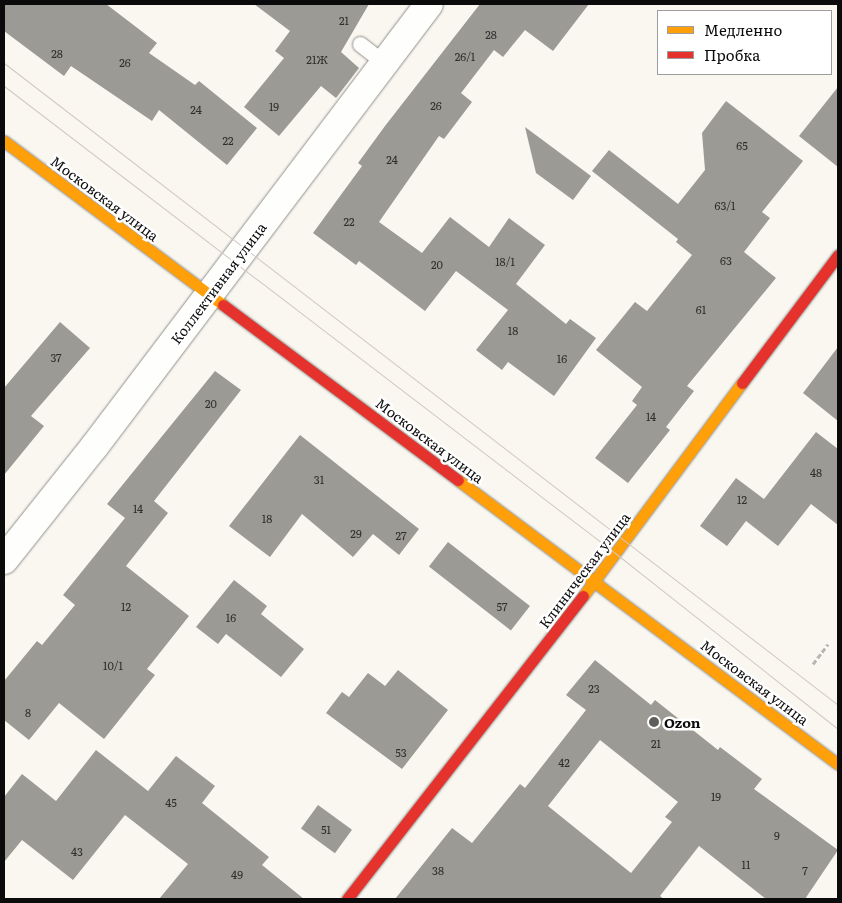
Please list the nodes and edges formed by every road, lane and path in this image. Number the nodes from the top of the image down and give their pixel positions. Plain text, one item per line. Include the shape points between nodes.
1 (429, 4) edge
2 (360, 44) dead end
3 (384, 63) junction
4 (4, 141) edge
5 (838, 255) edge
6 (210, 294) junction
7 (4, 560) edge
8 (594, 582) junction
9 (828, 644) dead end
10 (814, 664) dead end
11 (838, 764) edge
12 (347, 899) edge

1 - 3 street, Коллективная улица
2 - 3 lane
3 - 6 street, Коллективная улица
4 - 6 street, Московская улица
5 - 8 street, Клиническая улица
6 - 7 street, Коллективная улица
6 - 8 street, Московская улица
8 - 11 street, Московская улица
8 - 12 street, Клиническая улица
9 - 10 path

